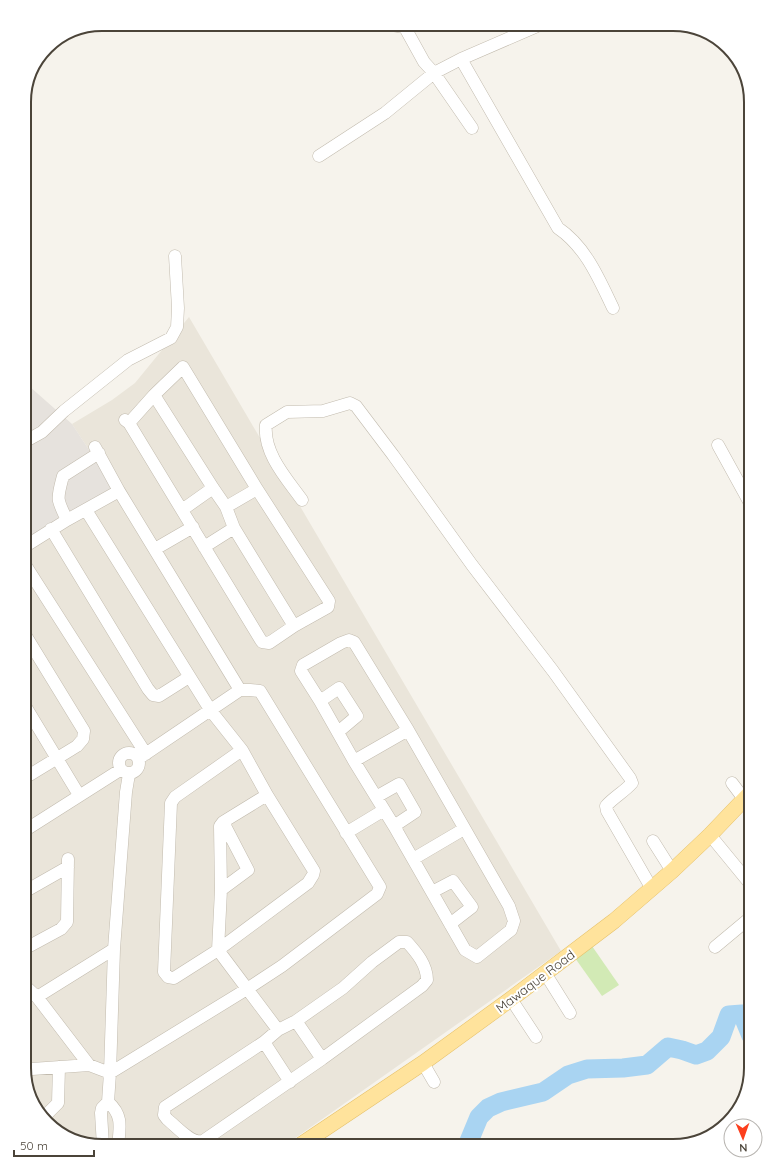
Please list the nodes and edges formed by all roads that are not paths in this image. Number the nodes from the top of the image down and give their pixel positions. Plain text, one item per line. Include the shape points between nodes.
1 (407, 31) edge
2 (526, 31) edge
3 (460, 59) junction
4 (434, 73) junction
5 (472, 128) dead end
6 (319, 156) dead end
7 (175, 256) dead end
8 (613, 308) dead end
9 (154, 395) junction
10 (31, 438) edge
11 (718, 445) dead end
12 (212, 488) junction
13 (257, 490) junction
14 (119, 491) junction
15 (744, 492) edge
16 (302, 500) dead end
17 (226, 507) junction
18 (86, 510) junction
19 (182, 510) junction
20 (67, 520) junction
21 (193, 527) junction
22 (234, 528) junction
23 (51, 529) junction
24 (31, 542) edge
25 (204, 548) junction
26 (156, 549) junction
27 (31, 574) edge
28 (294, 626) junction
29 (31, 644) edge
30 (189, 677) junction
31 (240, 690) junction
32 (320, 701) junction
33 (210, 711) junction
34 (31, 715) edge
35 (408, 730) junction
36 (338, 732) junction
37 (242, 750) junction
38 (142, 756) junction
39 (57, 758) junction
40 (354, 761) junction
41 (125, 772) junction
42 (31, 774) edge
43 (732, 783) dead end
44 (744, 792) edge
45 (267, 794) junction
46 (78, 796) junction
47 (376, 797) junction
48 (744, 799) edge
49 (384, 810) junction
50 (223, 822) junction
51 (31, 826) edge
52 (394, 826) junction
53 (464, 829) junction
54 (346, 833) junction
55 (710, 835) junction
56 (653, 841) dead end
57 (413, 859) junction
58 (672, 871) junction
59 (744, 876) edge
60 (31, 887) edge
61 (652, 889) junction
62 (220, 890) junction
63 (432, 892) junction
64 (744, 923) edge
65 (450, 924) junction
66 (31, 945) edge
67 (715, 947) dead end
68 (114, 949) junction
69 (218, 950) junction
70 (545, 973) junction
71 (247, 989) junction
72 (31, 991) edge
73 (37, 997) junction
74 (512, 999) junction
75 (570, 1012) dead end
76 (296, 1021) junction
77 (278, 1030) junction
78 (536, 1037) dead end
79 (264, 1042) junction
80 (322, 1059) junction
81 (423, 1063) junction
82 (89, 1065) junction
83 (59, 1066) junction
84 (31, 1069) edge
85 (110, 1073) junction
86 (290, 1082) junction
87 (434, 1082) dead end
88 (108, 1102) junction
89 (48, 1113) edge
90 (103, 1139) edge
91 (119, 1139) edge
92 (191, 1139) edge
93 (204, 1139) edge
94 (309, 1139) edge

1 - 4 street via 424,62
2 - 3 street
3 - 4 street
3 - 8 street via 558,228 572,238 594,269
4 - 5 street
4 - 6 street via 385,113
7 - 10 street via 178,327 171,338 128,360 42,432
9 - 12 street
9 - 13 street via 183,367
9 - 19 street via 127,421
11 - 15 street
12 - 17 street
12 - 19 street
13 - 17 street
13 - 28 street via 329,601 328,607
14 - 18 street
14 - 20 street via 97,450 64,476 58,495
14 - 26 street
16 - 61 street via 275,462 265,433 266,425 287,412 323,411 350,403 356,406 630,778 632,783 627,789 606,806
17 - 22 street
18 - 20 street
18 - 30 street
19 - 21 street
20 - 23 street
21 - 25 street
21 - 26 street
22 - 25 street
22 - 28 street
23 - 24 street
23 - 30 street via 153,696 158,696
25 - 28 street via 262,642 269,643
26 - 31 street
27 - 38 street
29 - 39 street via 84,731 83,739 77,746
30 - 33 street
31 - 33 street
31 - 54 street via 260,691
32 - 35 street via 301,672 303,665 350,640 354,642
32 - 36 street
32 - 36 street via 339,688 357,716
33 - 37 street
33 - 38 street
34 - 39 street
35 - 40 street
35 - 53 street
36 - 40 street
37 - 45 street
37 - 69 street via 175,797 171,803 164,972 168,977 174,978
38 - 41 street via 138,769 133,773
38 - 41 street via 123,754 118,763
39 - 42 street
39 - 46 street
40 - 47 street
41 - 46 street
41 - 68 street via 126,792
43 - 44 street
45 - 50 street
45 - 69 street via 314,871 313,875 308,883
46 - 51 street
47 - 49 street
47 - 52 street via 399,784 415,812
48 - 55 main road, Mawaque Road
49 - 52 street
49 - 54 street
50 - 62 street via 220,830
50 - 62 street via 253,867
52 - 57 street
53 - 57 street
53 - 65 street via 509,906 514,921 511,930 477,957 465,950
54 - 71 street via 380,887 377,894 282,966
55 - 58 main road, Mawaque Road
55 - 59 street
56 - 58 street
57 - 63 street
58 - 61 main road, Mawaque Road
60 - 66 street via 68,863 67,922 61,929
61 - 70 main road, Mawaque Road
62 - 69 street
63 - 65 street
63 - 65 street via 453,881 472,907
64 - 67 street
68 - 73 street
68 - 85 street
69 - 71 street
70 - 74 main road, Mawaque Road
70 - 75 street
71 - 77 street
71 - 85 street
72 - 73 street
73 - 82 street
74 - 78 street
74 - 81 main road, Mawaque Road
76 - 77 street
76 - 80 street
76 - 80 street via 343,988 399,942 407,942 414,950 427,972 427,980 422,986
77 - 79 street
79 - 86 street
79 - 92 street via 165,1107 164,1115 167,1119
80 - 86 street
81 - 87 street
81 - 94 main road, Mawaque Road
82 - 83 street
82 - 85 street
83 - 84 street
83 - 89 street via 58,1103
85 - 88 street
86 - 93 street
88 - 90 street via 101,1113
88 - 91 street via 118,1112

